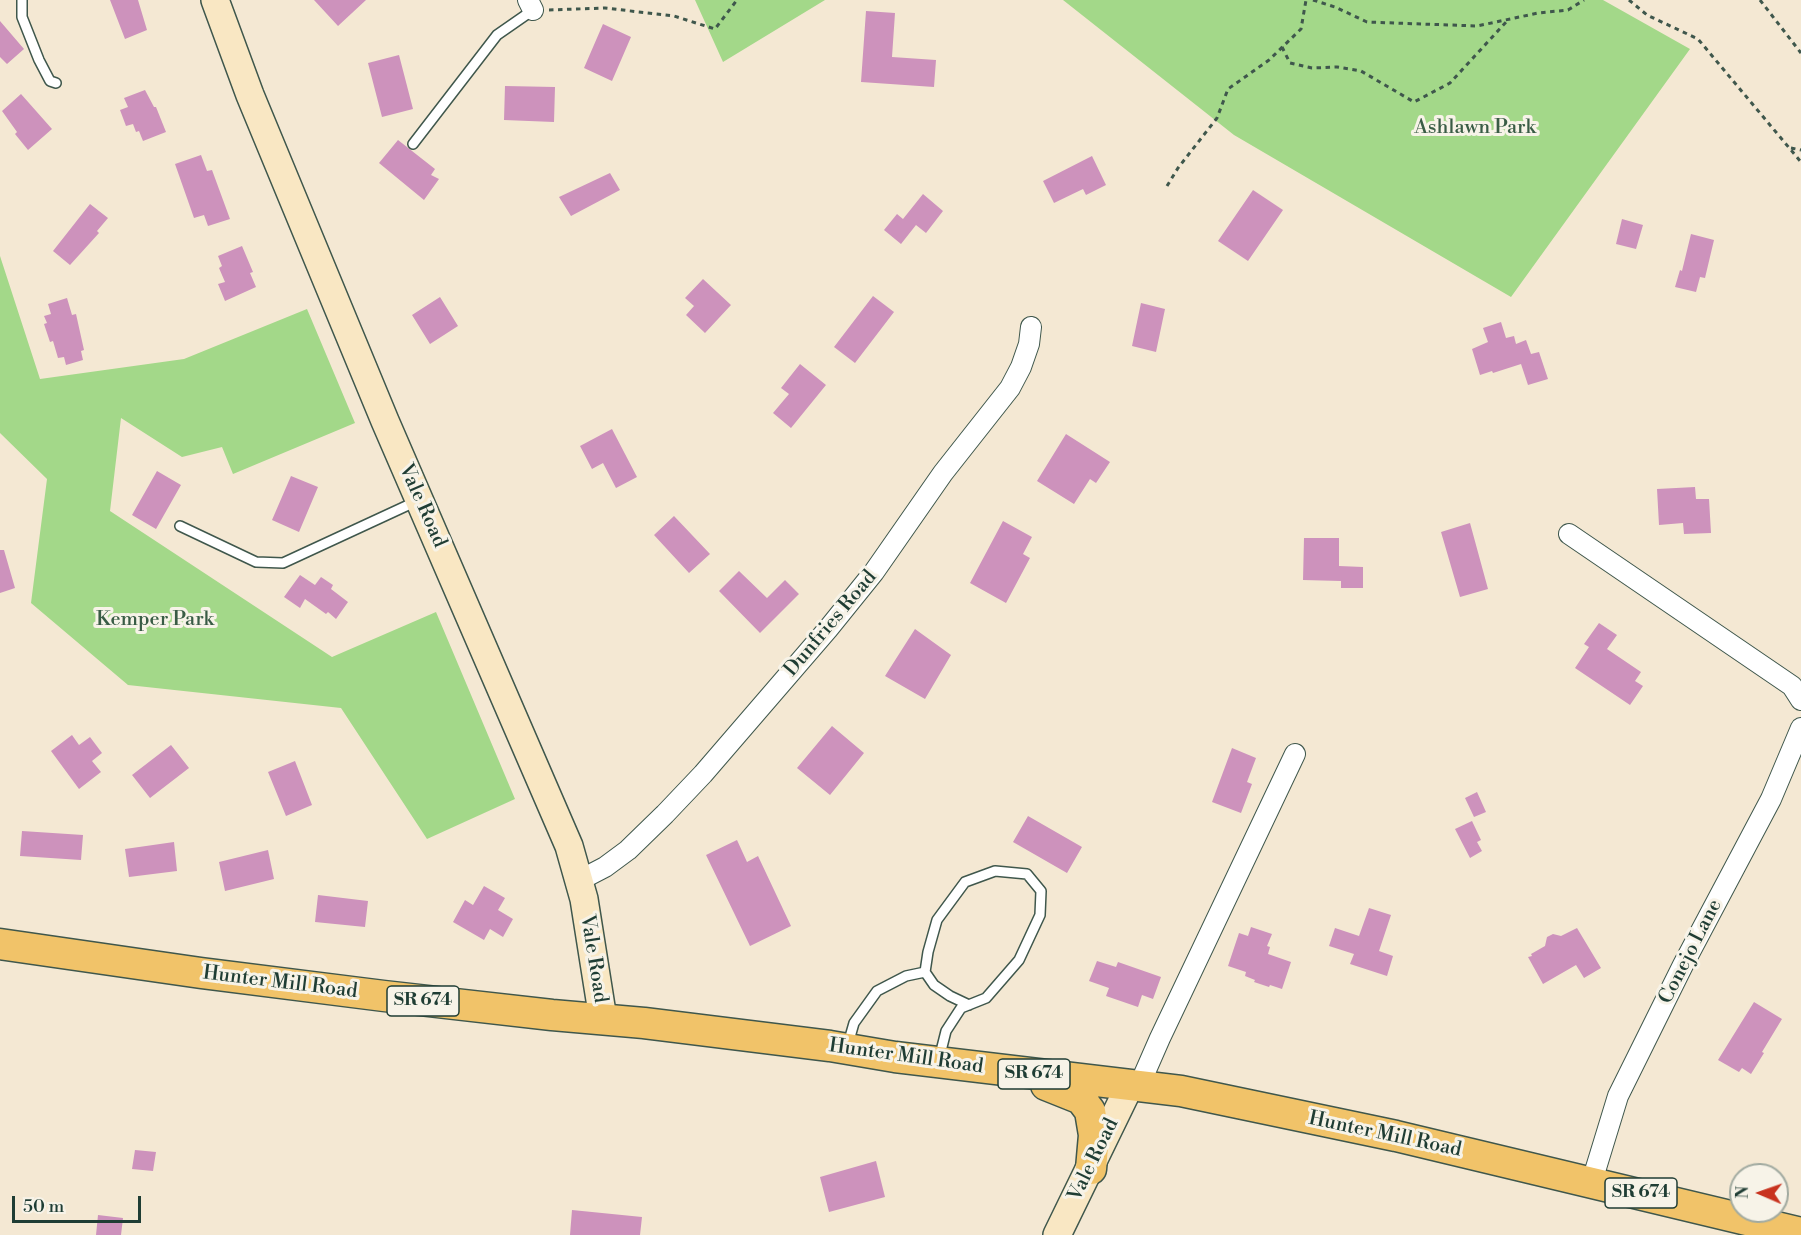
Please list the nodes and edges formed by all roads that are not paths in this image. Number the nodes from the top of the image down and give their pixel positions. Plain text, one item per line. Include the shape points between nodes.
1 (22, 0) edge
2 (215, 0) edge
3 (530, 5) edge
4 (56, 83) dead end
5 (413, 144) dead end
6 (1031, 327) dead end
7 (419, 500) junction
8 (180, 526) dead end
9 (1569, 534) dead end
10 (1801, 700) edge
11 (1801, 728) edge
12 (1295, 754) dead end
13 (580, 880) junction
14 (0, 944) edge
15 (925, 972) junction
16 (969, 1005) junction
17 (603, 1019) junction
18 (847, 1049) junction
19 (938, 1062) junction
20 (1010, 1071) junction
21 (1135, 1086) junction
22 (1091, 1169) junction
23 (1592, 1181) junction
24 (1801, 1233) edge
25 (1057, 1235) edge

1 - 4 lane via 22,17 39,60 50,81
2 - 7 main road, Vale Road via 250,95
3 - 5 lane via 497,35
6 - 13 street, Dunfries Road via 1022,366 1010,388 828,629 665,814 628,850
7 - 8 lane via 283,563 256,562
7 - 13 main road, Vale Road via 548,795
9 - 10 street via 1792,686
11 - 23 street, Conejo Lane via 1772,799 1618,1096
12 - 21 street
13 - 17 main road, Vale Road
14 - 17 main road, Hunter Mill Road / SR 674 via 384,996
15 - 16 lane via 934,985
15 - 16 lane via 937,920 965,882 995,871 1027,874 1041,891 1040,915 1019,960 986,998
15 - 18 lane via 906,976 878,991 854,1023
16 - 19 lane via 961,1008 946,1031
17 - 18 main road, Hunter Mill Road / SR 674
18 - 19 main road, Hunter Mill Road / SR 674
19 - 20 main road, Hunter Mill Road / SR 674
20 - 21 main road, Hunter Mill Road / SR 674
20 - 22 main road via 1086,1104 1094,1135
21 - 22 main road, Vale Road
21 - 23 main road, Hunter Mill Road / SR 674 via 1181,1091
22 - 25 main road, Vale Road
23 - 24 main road, Hunter Mill Road / SR 674

